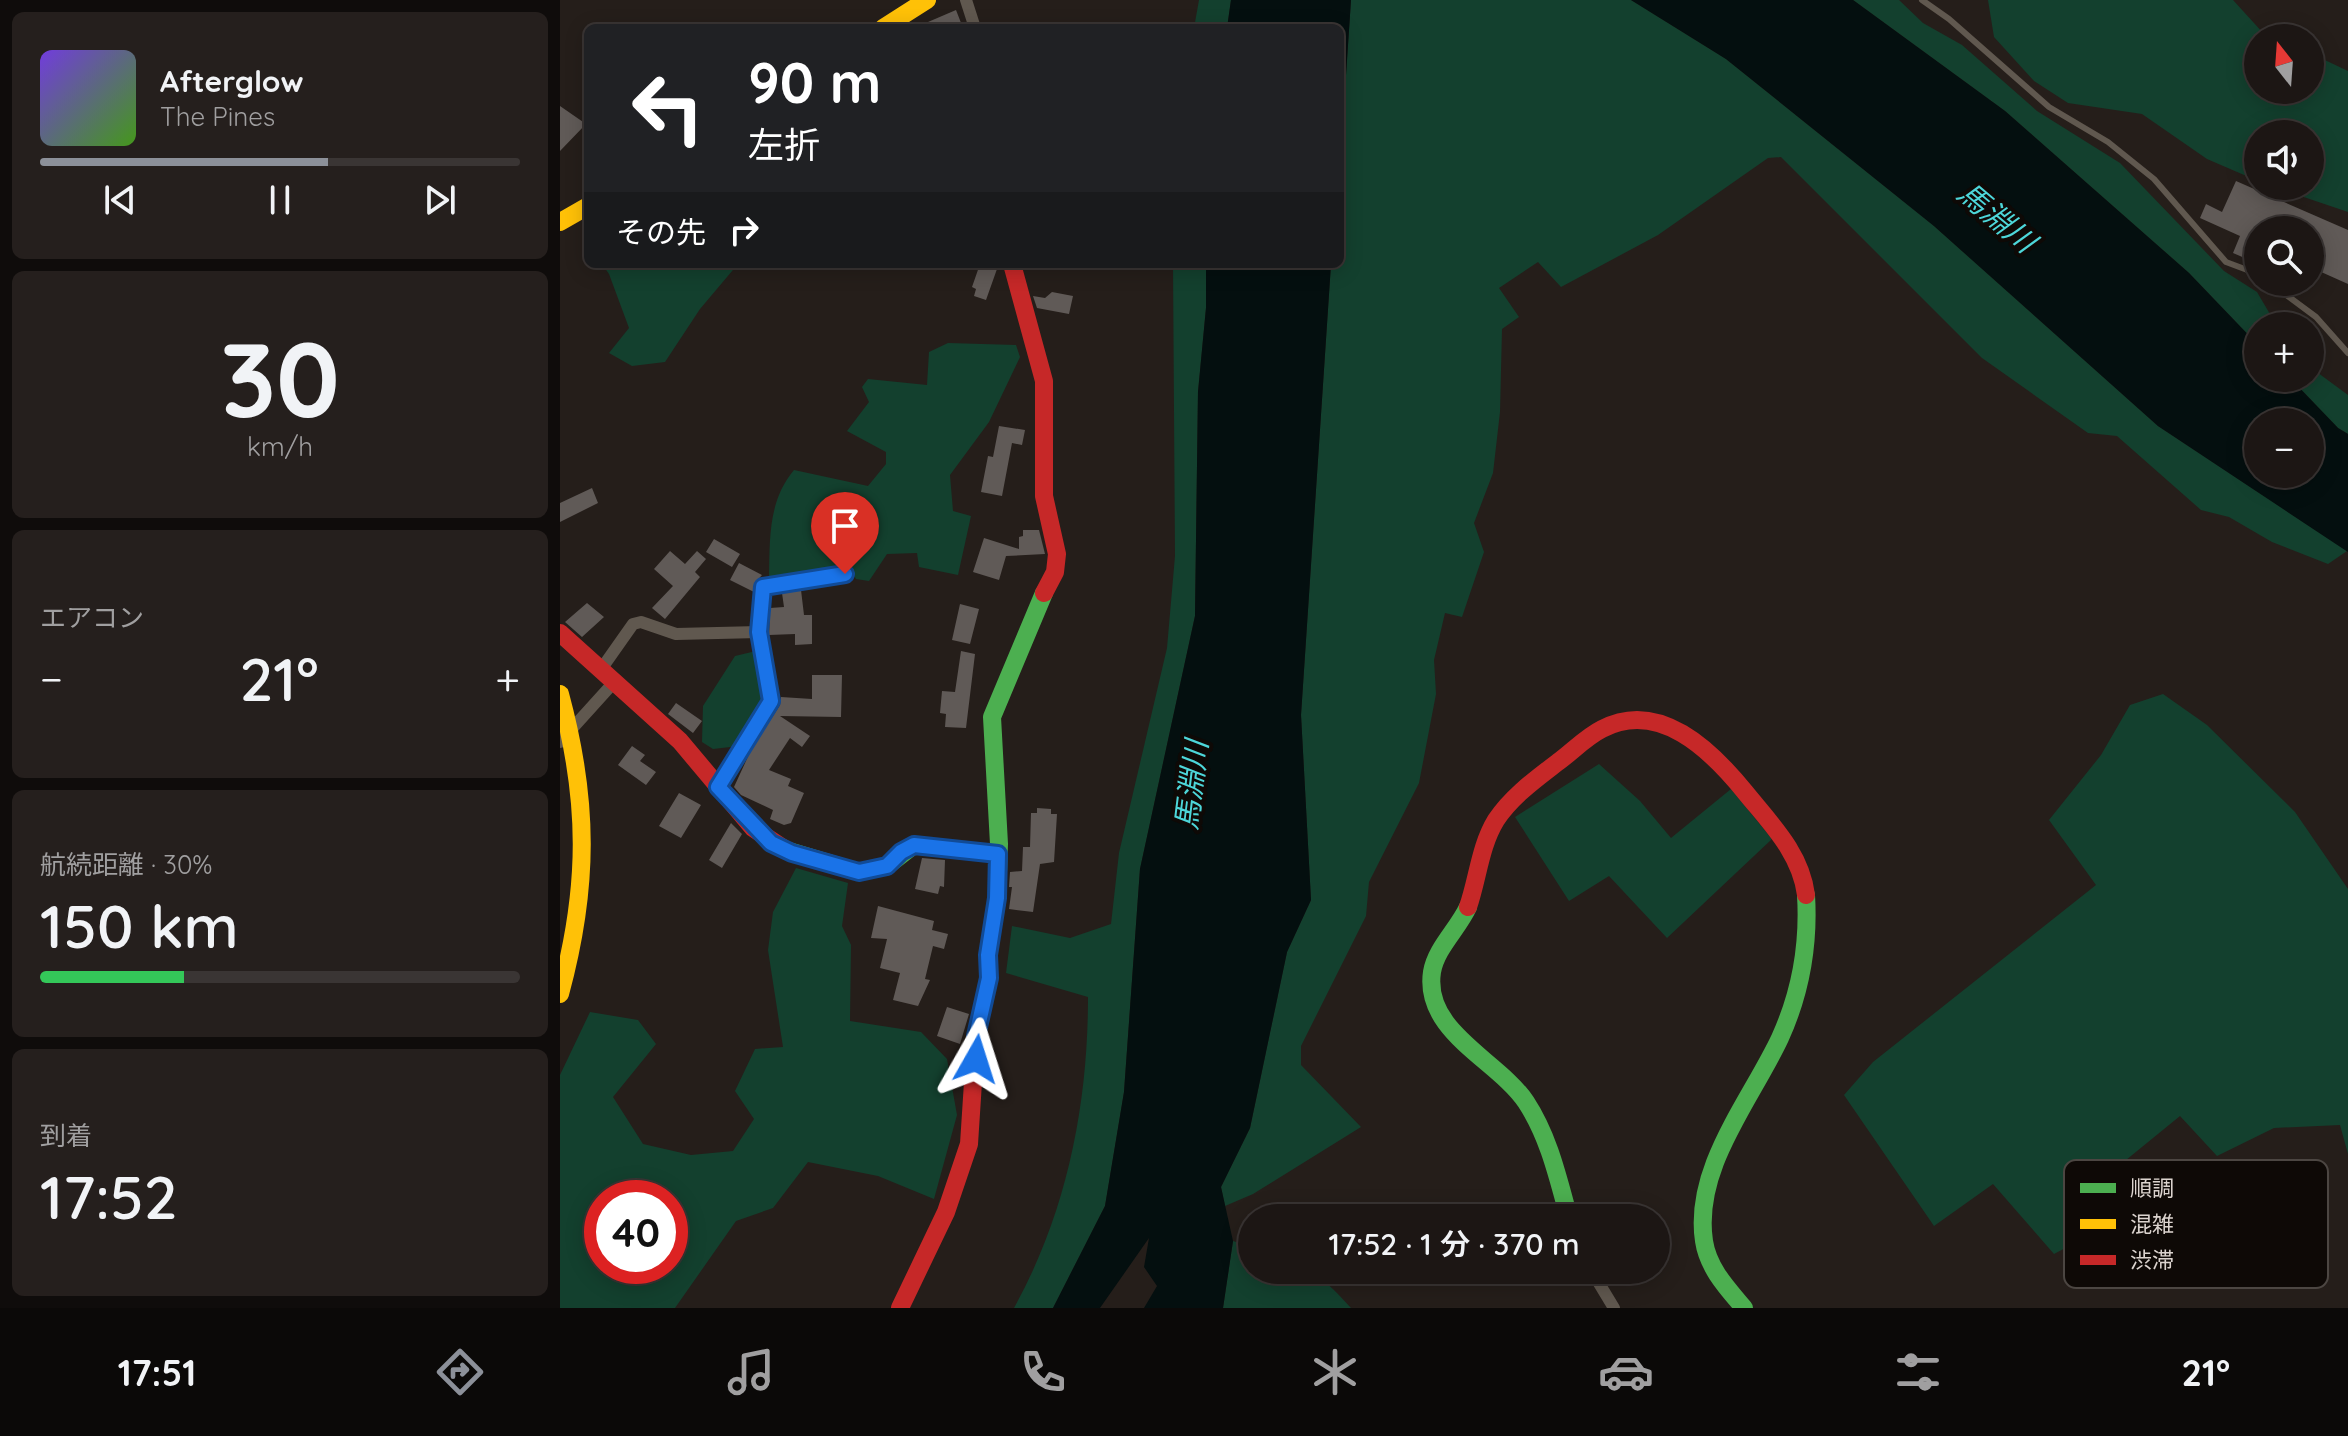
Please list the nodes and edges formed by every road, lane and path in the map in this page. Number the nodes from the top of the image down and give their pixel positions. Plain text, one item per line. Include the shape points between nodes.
1 (927, 0) edge
2 (966, 0) edge
3 (1922, 0) edge
4 (889, 24) edge
5 (974, 24) edge
6 (584, 208) edge
7 (560, 222) edge
8 (1013, 268) edge
9 (2244, 269) edge
10 (2288, 296) edge
11 (2348, 353) edge
12 (845, 574) dead end
13 (759, 632) junction
14 (560, 633) edge
15 (609, 674) junction
16 (560, 694) edge
17 (566, 737) edge
18 (718, 787) junction
19 (998, 854) junction
20 (560, 994) edge
21 (1565, 1204) edge
22 (1599, 1284) edge
23 (900, 1308) edge
24 (1614, 1308) edge
25 (1744, 1308) edge

1 - 4 main road
2 - 5 street
3 - 9 lane via 2049,107 2108,142 2154,179 2226,262
6 - 7 main road
8 - 19 main road via 1044,381 1044,496 1057,554 1055,572 992,717
10 - 11 lane via 2316,317
12 - 13 street via 763,587
13 - 15 street via 676,634 633,624
13 - 18 street via 771,701
14 - 15 main road
15 - 17 street
15 - 18 main road via 680,741
16 - 17 main road
17 - 20 main road via 586,820 585,867 572,955
18 - 19 main road via 771,843 859,872 887,866 914,845
19 - 23 main road via 969,1144 946,1212
21 - 25 main road via 1553,1160 1524,1098 1450,1027 1440,1013 1431,975 1462,920 1486,841 1503,809 1603,728 1654,720 1684,733 1745,792 1792,852 1806,892 1807,922 1788,1017 1701,1203 1709,1262
22 - 24 street

